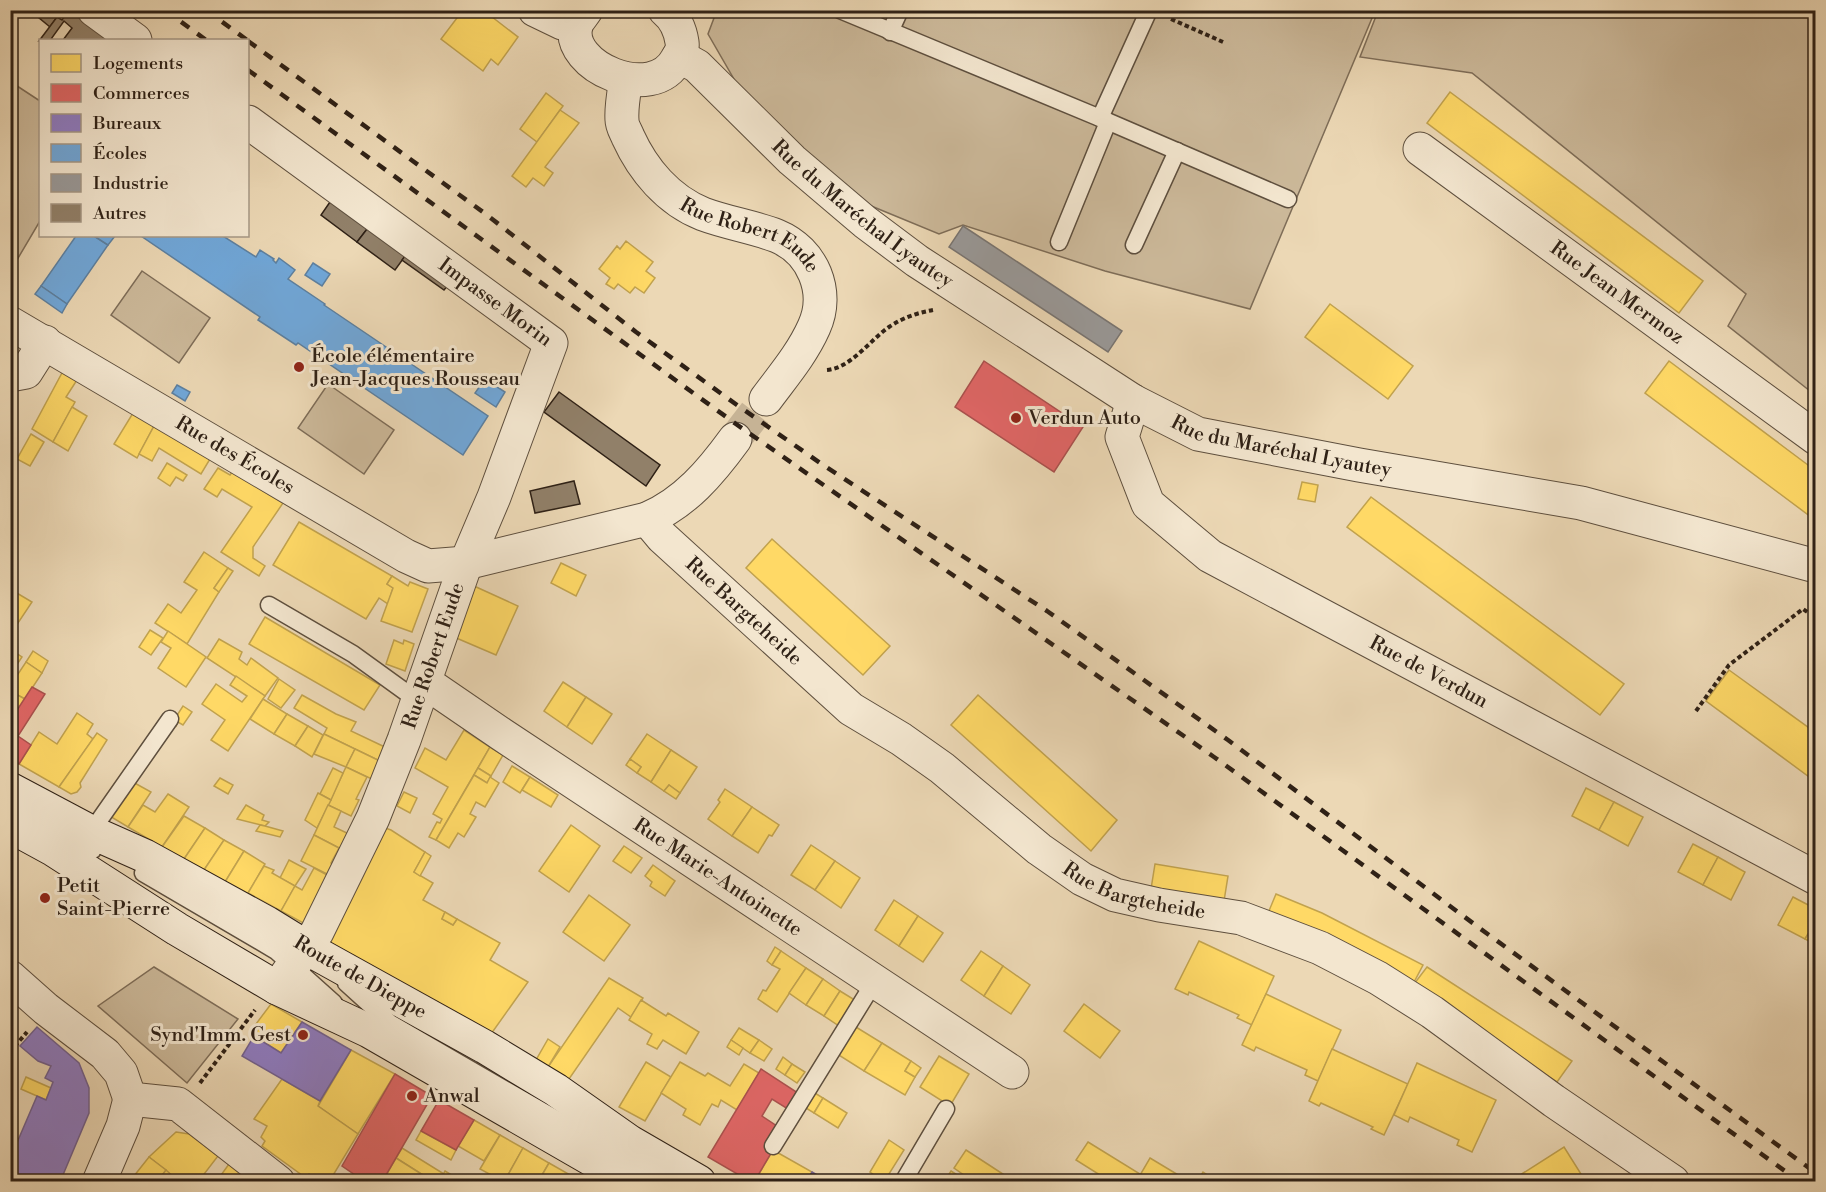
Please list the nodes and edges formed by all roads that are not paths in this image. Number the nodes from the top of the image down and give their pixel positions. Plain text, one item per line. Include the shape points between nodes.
1 (94, 10) edge
2 (535, 10) edge
3 (840, 10) edge
4 (900, 10) edge
5 (670, 12) edge
6 (1155, 13) edge
7 (581, 18) edge
8 (890, 32) junction
9 (134, 39) edge
10 (679, 56) junction
11 (626, 79) junction
12 (1104, 120) junction
13 (249, 123) edge
14 (1420, 149) dead end
15 (1177, 151) junction
16 (1288, 200) dead end
17 (1059, 242) dead end
18 (1134, 245) dead end
19 (10, 323) edge
20 (45, 342) junction
21 (10, 375) edge
22 (766, 399) tunnel mouth
23 (1133, 401) junction
24 (1815, 438) edge
25 (735, 439) tunnel mouth
26 (647, 519) junction
27 (466, 563) junction
28 (1815, 566) edge
29 (269, 605) dead end
30 (422, 691) junction
31 (170, 719) dead end
32 (10, 789) edge
33 (10, 808) edge
34 (10, 826) edge
35 (91, 832) junction
36 (1815, 878) edge
37 (299, 964) junction
38 (10, 977) edge
39 (874, 981) junction
40 (1012, 1072) dead end
41 (130, 1099) junction
42 (946, 1109) dead end
43 (773, 1146) dead end
44 (99, 1182) edge
45 (278, 1182) edge
46 (631, 1182) edge
47 (665, 1182) edge
48 (699, 1182) edge
49 (903, 1182) edge
50 (1672, 1182) edge

1 - 9 street
2 - 7 street via 562,23
3 - 8 lane
4 - 8 lane
5 - 10 street via 681,32 683,48
6 - 12 lane
7 - 11 street via 576,43 582,54 595,65
8 - 12 lane
10 - 11 street via 672,69 658,77 646,81
10 - 23 street, Rue du Maréchal Lyautey via 698,66 792,160 865,222 966,294
11 - 22 street, Rue Robert Eude via 622,122 638,159 660,185 701,213 778,237 798,248 821,288 815,326 798,358
12 - 15 lane
12 - 17 lane
13 - 27 street, Impasse Morin via 551,343
14 - 24 street, Rue Jean Mermoz
15 - 16 lane
15 - 18 lane
19 - 20 street, Rue des Écoles
20 - 21 street via 26,372
20 - 27 street, Rue des Écoles via 406,556 428,566
23 - 28 street, Rue du Maréchal Lyautey via 1198,434 1581,503
23 - 36 street, Rue de Verdun via 1122,437 1148,504 1210,555
25 - 26 street, Rue Robert Eude via 710,472 676,504
26 - 27 street, Rue Robert Eude
26 - 50 street, Rue Bargteheide via 851,709 942,768 1039,849 1082,879 1115,895 1241,918 1320,948 1432,1012
27 - 30 street, Rue Robert Eude
29 - 30 lane
30 - 37 street, Rue Robert Eude via 373,818
30 - 39 street, Rue Marie-Antoinette
31 - 35 lane
32 - 35 street, Route de Dieppe
33 - 37 lane via 132,867
34 - 37 street, Route de Dieppe via 177,929
35 - 37 street, Route de Dieppe via 145,856 267,923
37 - 46 street, Route de Dieppe via 369,1031
37 - 47 lane via 390,1023
37 - 48 street, Route de Dieppe via 485,1047
38 - 41 street via 105,1054 121,1073
39 - 40 street, Rue Marie-Antoinette
39 - 43 lane
41 - 44 street
41 - 45 street via 178,1104
42 - 49 lane

